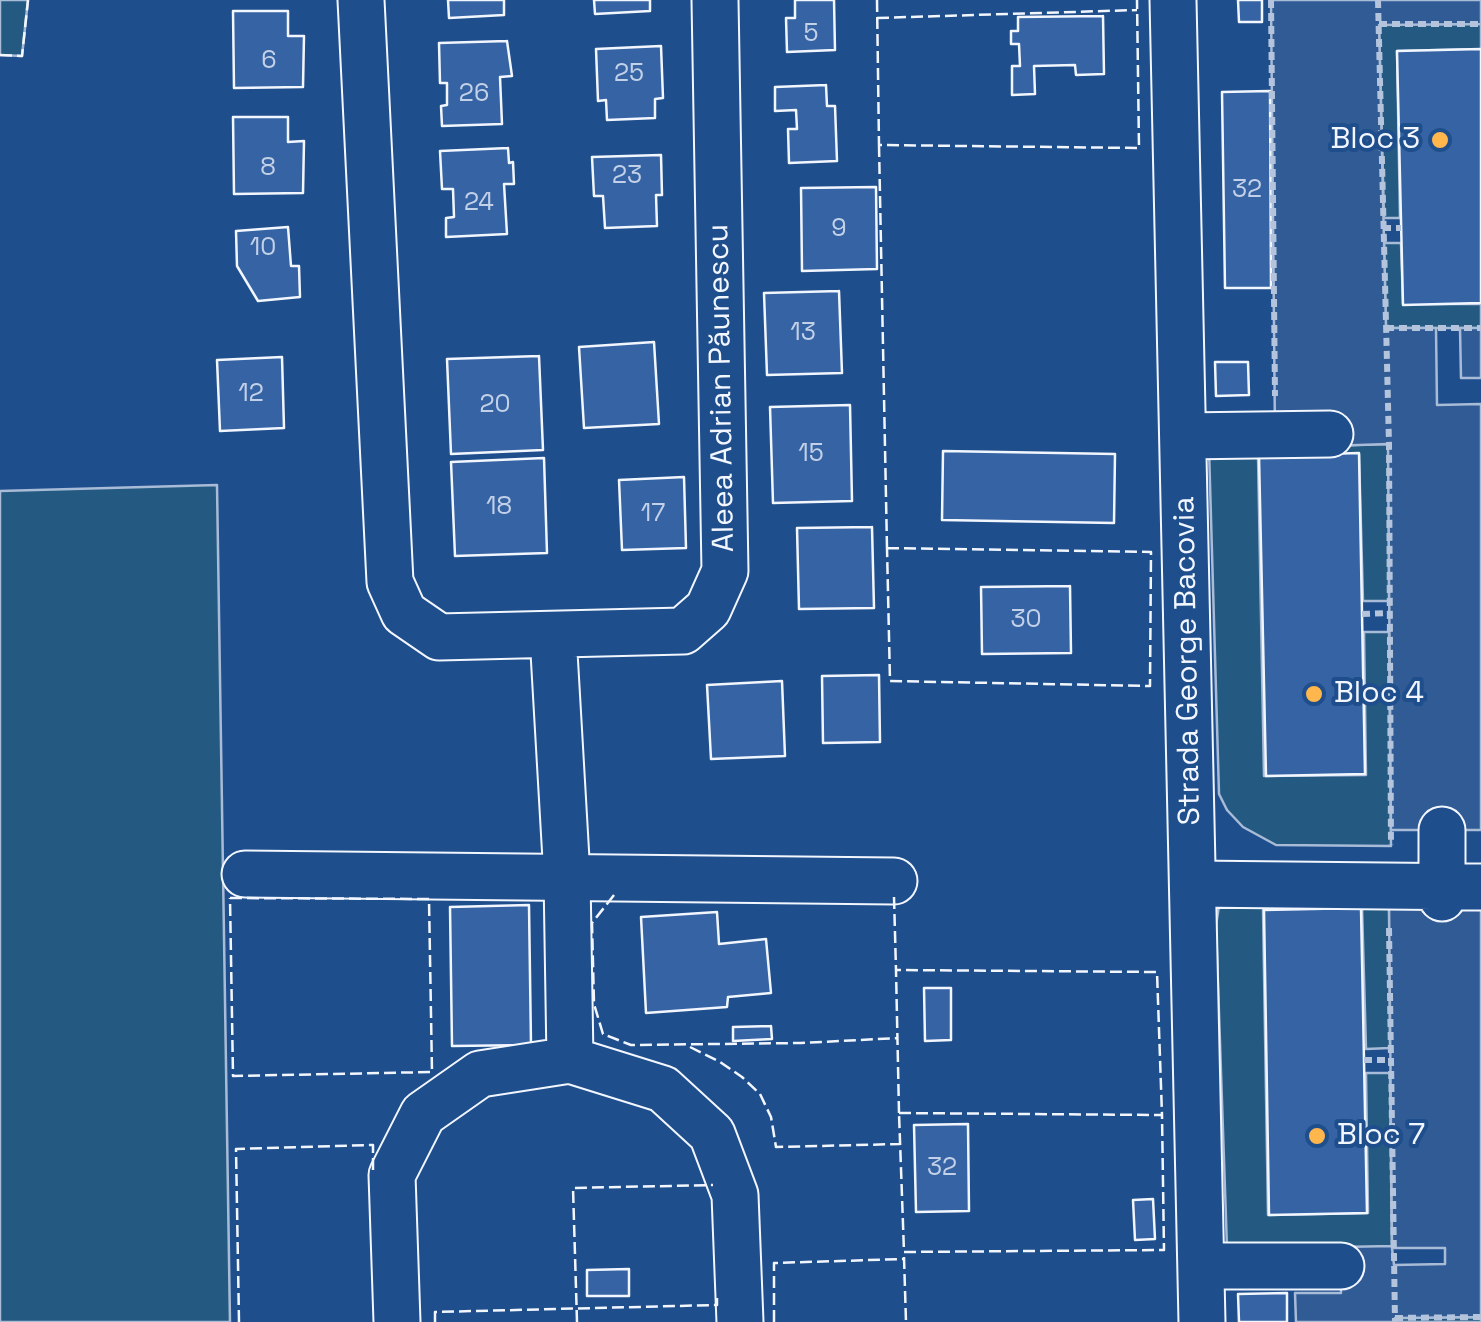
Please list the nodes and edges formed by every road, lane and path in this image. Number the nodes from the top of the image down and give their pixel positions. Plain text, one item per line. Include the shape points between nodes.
1 (362, 0) edge
2 (715, 0) edge
3 (1174, 0) edge
4 (1271, 0) edge
5 (1378, 0) edge
6 (1379, 24) junction
7 (1481, 24) edge
8 (1384, 228) junction
9 (1402, 228) dead end
10 (1386, 328) junction
11 (1481, 328) edge
12 (1275, 397) dead end
13 (1330, 434) dead end
14 (1183, 436) junction
15 (1362, 614) dead end
16 (1389, 614) junction
17 (553, 635) junction
18 (1442, 830) dead end
19 (1392, 846) dead end
20 (245, 874) dead end
21 (567, 877) junction
22 (894, 881) dead end
23 (1193, 884) junction
24 (1455, 890) edge
25 (1389, 918) dead end
26 (570, 1060) junction
27 (1364, 1060) dead end
28 (1390, 1060) junction
29 (1201, 1266) junction
30 (1341, 1266) dead end
31 (1481, 1317) edge
32 (1395, 1320) edge
33 (397, 1322) edge
34 (740, 1322) edge
35 (1202, 1322) edge

1 - 17 street, Aleea Adrian Păunescu via 390,582 404,613 439,637
2 - 17 street, Aleea Adrian Păunescu via 726,571 708,609 683,631
3 - 14 street, Strada George Bacovia
4 - 12 path
5 - 6 path
6 - 7 path
6 - 8 path
8 - 9 path
8 - 10 path
10 - 11 path
10 - 16 path
13 - 14 street
14 - 23 street, Strada George Bacovia
15 - 16 path
16 - 19 path
17 - 21 street
18 - 24 street
20 - 21 street
21 - 22 street
21 - 26 street
23 - 24 street
23 - 29 street, Strada George Bacovia
25 - 28 path
26 - 33 street via 480,1074 423,1114 392,1176
26 - 34 street via 664,1090 712,1134 735,1195
27 - 28 path
28 - 32 path
29 - 30 street
29 - 35 street, Strada George Bacovia
31 - 32 path

